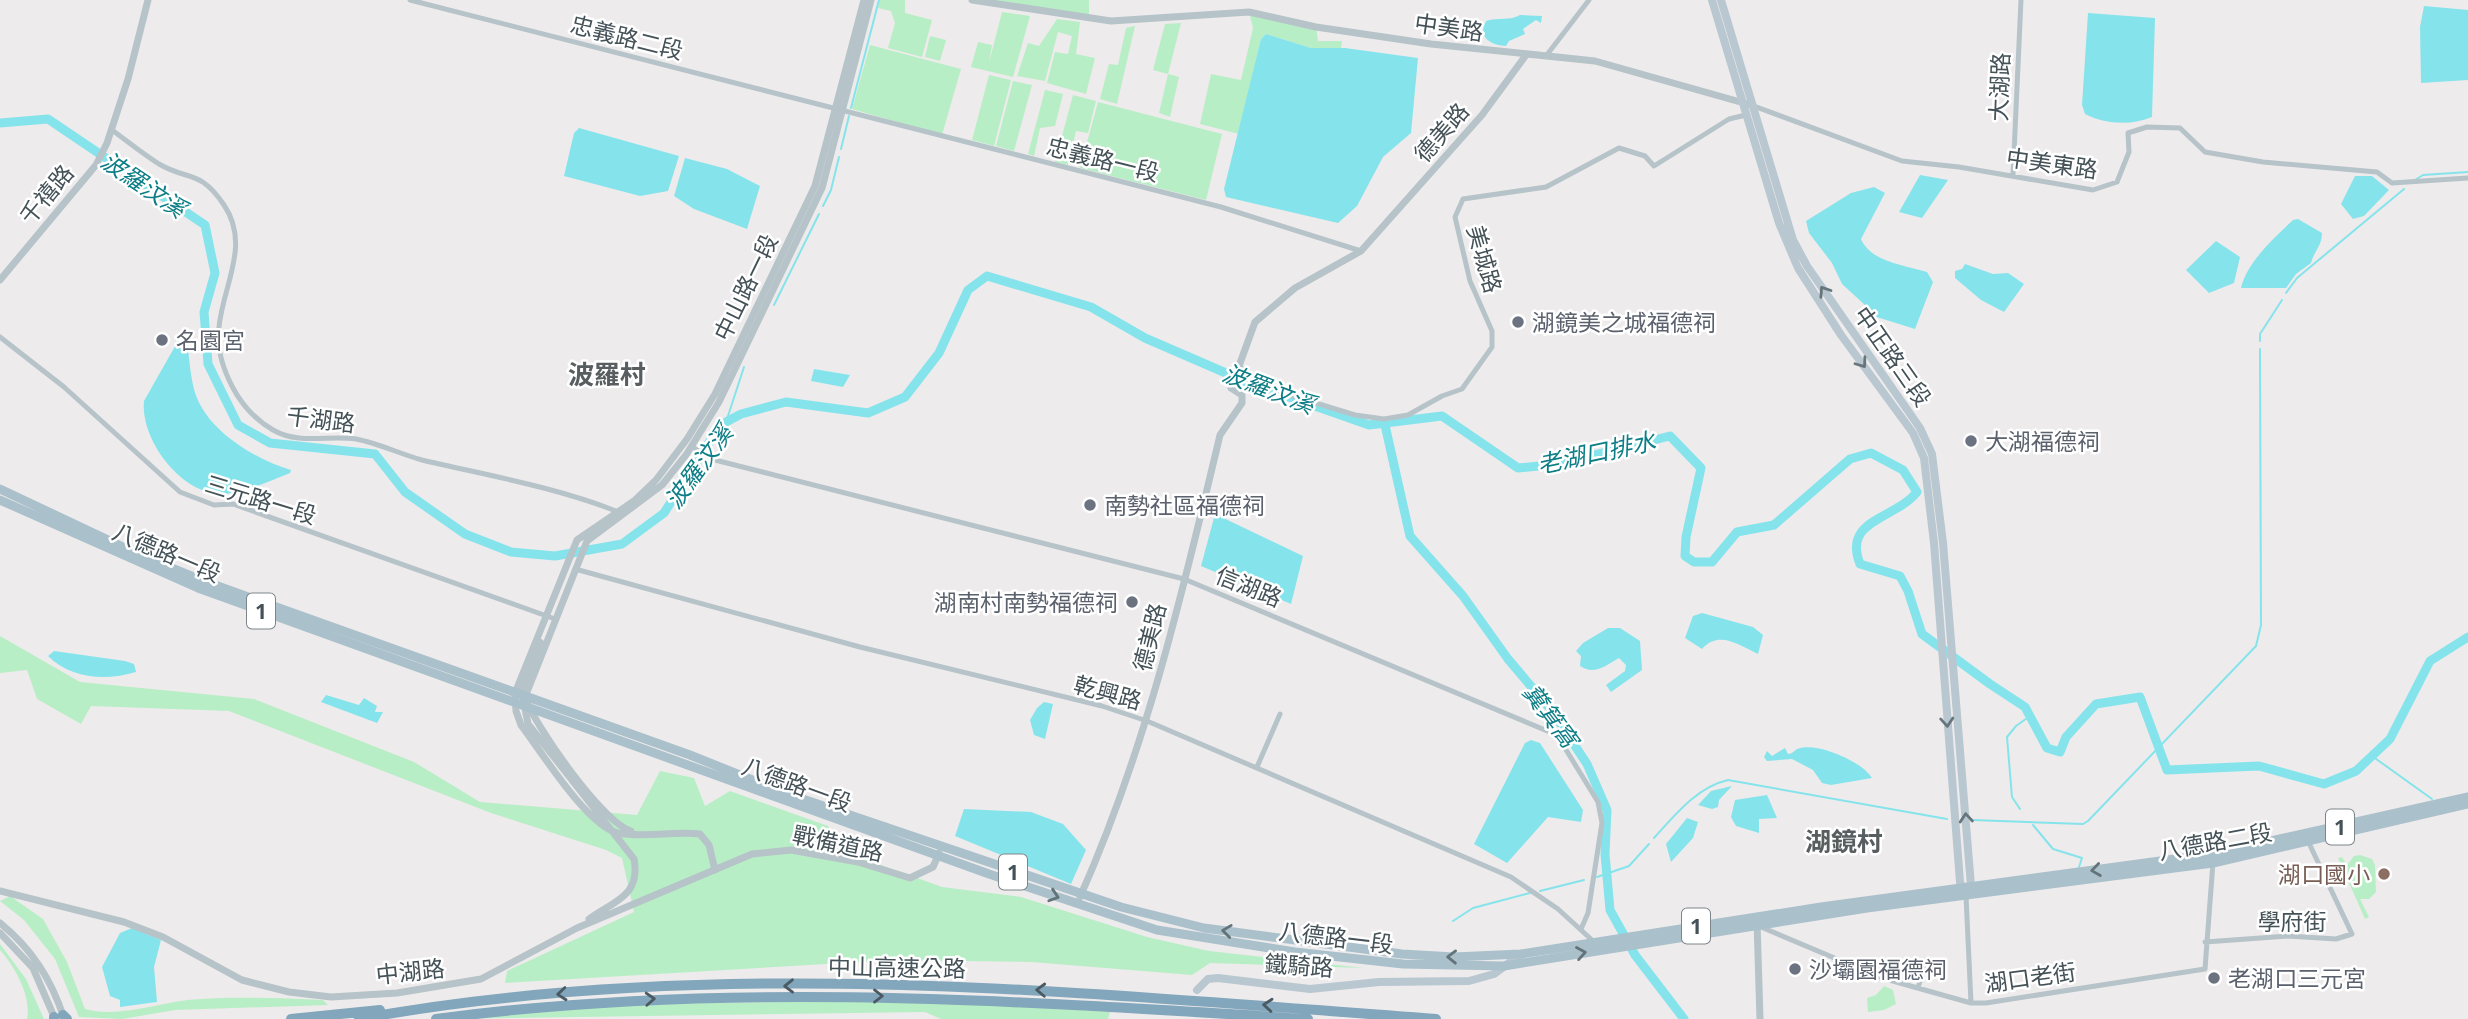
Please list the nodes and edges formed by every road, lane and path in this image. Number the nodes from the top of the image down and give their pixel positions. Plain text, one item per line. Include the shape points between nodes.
1 (148, 0) edge
2 (410, 0) edge
3 (864, 0) edge
4 (871, 0) edge
5 (972, 0) edge
6 (1589, 0) edge
7 (1712, 0) edge
8 (1721, 0) edge
9 (2021, 0) edge
10 (1526, 55) junction
11 (1546, 56) junction
12 (1747, 104) junction
13 (838, 109) junction
14 (1746, 115) junction
15 (112, 130) junction
16 (2013, 175) junction
17 (2468, 178) edge
18 (1361, 251) junction
19 (0, 280) edge
20 (0, 337) edge
21 (1237, 369) junction
22 (694, 449) junction
23 (0, 489) edge
24 (0, 500) edge
25 (616, 512) junction
26 (566, 565) junction
27 (575, 569) junction
28 (565, 579) junction
29 (1184, 579) junction
30 (546, 616) junction
31 (555, 619) junction
32 (385, 651) junction
33 (525, 697) junction
34 (515, 698) junction
35 (528, 707) junction
36 (1280, 714) dead end
37 (1147, 721) junction
38 (1257, 767) junction
39 (2468, 797) edge
40 (2468, 804) edge
41 (638, 833) junction
42 (2307, 839) junction
43 (939, 851) junction
44 (2213, 859) junction
45 (715, 870) junction
46 (1966, 890) junction
47 (1, 891) edge
48 (1079, 899) junction
49 (1757, 921) junction
50 (0, 923) edge
51 (577, 928) junction
52 (1581, 929) junction
53 (0, 933) edge
54 (1593, 941) junction
55 (2205, 943) junction
56 (1609, 944) junction
57 (1521, 954) junction
58 (1926, 960) dead end
59 (1504, 966) junction
60 (1918, 988) junction
61 (1197, 990) dead end
62 (1971, 1003) junction
63 (436, 1005) junction
64 (59, 1018) edge
65 (291, 1019) edge
66 (359, 1019) edge
67 (436, 1019) edge
68 (1308, 1019) edge
69 (1433, 1019) edge
70 (1760, 1019) edge

1 - 15 street
2 - 13 street, 忠義路二段
3 - 13 street, 中山路一段
4 - 13 street, 中山路一段
5 - 10 street, 中美路 via 1111,21 1250,12 1316,27
6 - 11 street
7 - 12 main road
8 - 12 main road
9 - 16 street, 大湖路
10 - 11 street, 中美路
10 - 18 street, 德美路 via 1482,115
11 - 12 street, 中美路 via 1595,61
12 - 14 main road, 中正路三段
12 - 16 street, 中美東路 via 1902,161
46 -> 12 main road, 中正路三段 via 1952,644 1936,477 1926,438 1793,240
13 - 18 street, 忠義路一段 via 1221,207
13 - 22 street, 中山路一段 via 818,198
13 - 25 street, 中山路一段 via 815,186 715,394 656,480
14 - 21 street, 美城路 via 1728,119 1654,166 1645,156 1619,148 1546,187 1463,199 1455,217 1470,281 1492,331 1492,347 1462,389 1408,415 1384,419 1283,393
14 -> 46 main road, 中正路三段 via 1779,223 1798,268 1919,444 1928,478
15 - 19 street, 千禧路 via 96,165
15 - 25 street, 千湖路 via 162,166 194,175 226,207 238,246 222,305 220,356 239,400 256,418 292,437 356,439
16 - 17 street, 中美東路 via 2092,190 2105,188 2117,182 2124,166 2128,133 2167,126 2180,128 2206,152 2263,162 2377,172 2392,183
18 - 21 street, 德美路 via 1295,288 1267,310 1255,322
20 - 30 street, 三元路一段 via 64,387 180,492 214,505 233,503
21 - 29 street, 德美路 via 1231,388 1242,395 1242,403 1220,435
22 - 27 street, 中山路一段 via 646,500 587,541
22 - 29 street, 信湖路 via 711,460
23 - 32 main road, 八德路一段 / 1 via 153,561
24 - 32 main road, 八德路一段 / 1 via 198,588
25 - 26 street, 中山路一段 via 577,540
26 - 28 street
26 - 30 street
27 - 28 street
27 - 31 street
27 - 37 street, 乾興路
28 - 51 street via 525,680 523,711 546,749 629,848 636,871 624,896
29 - 37 street, 德美路
29 - 52 street, 信湖路 via 1557,735 1598,802 1602,823 1588,913
30 - 31 street, 三元路一段
30 - 34 street
31 - 33 street
32 - 34 main road, 八德路一段 / 1
33 - 34 main road, 八德路一段 / 1
33 - 35 street
33 - 43 main road, 八德路一段 / 1
34 - 35 main road, 八德路一段 / 1
34 - 41 street via 521,725 585,808 606,829
35 - 41 street via 593,798 618,825
35 - 43 main road, 八德路一段 / 1
36 - 38 street
37 - 38 street, 乾興路
37 - 48 street, 德美路 via 1108,835
38 - 52 street, 乾興路 via 1511,877
39 - 42 main road, 八德路二段 / 1
40 - 42 main road, 八德路二段 / 1
41 - 45 street via 700,834 709,845
42 - 44 main road, 八德路二段 / 1
42 - 55 street, 學府街 via 2352,934 2336,939 2288,936
43 - 45 street, 戰備道路 via 933,867 910,878 858,862 791,850 751,853
43 - 48 main road, 八德路一段 / 1
44 - 46 main road, 八德路二段 / 1
44 - 55 street, 湖口老街
45 - 51 street, 中湖路
46 - 49 main road, 1
46 - 62 street
47 - 51 street, 中湖路 via 124,922 163,937 242,980 313,996 397,993 481,979
57 -> 48 main road, 八德路一段 / 1 via 1402,954 1204,928
48 - 59 main road, 八德路一段 / 1 via 1157,930 1199,939 1403,964
49 - 56 main road, 1 via 1643,943
49 - 56 main road, 1 via 1636,934
49 - 60 street, 湖口老街 via 1860,969
49 - 70 street
50 - 64 street via 41,964
52 - 54 street, 乾興路
53 - 64 street via 33,968
54 - 56 main road, 八德路一段 / 1
54 - 57 main road, 八德路一段 / 1
55 - 62 street, 湖口老街 via 2205,969
59 -> 56 main road, 八德路一段 / 1
57 - 59 main road, 鐵騎路
58 - 60 street
59 - 61 main road, 鐵騎路 via 1469,981 1379,982 1310,989 1218,978 1208,979
60 - 62 street, 湖口老街
63 - 65 highway
63 - 66 highway, 中山高速公路
69 -> 63 highway, 中山高速公路 via 1114,993 898,984 677,987
67 -> 68 highway, 中山高速公路 via 563,1004 677,998 891,996

